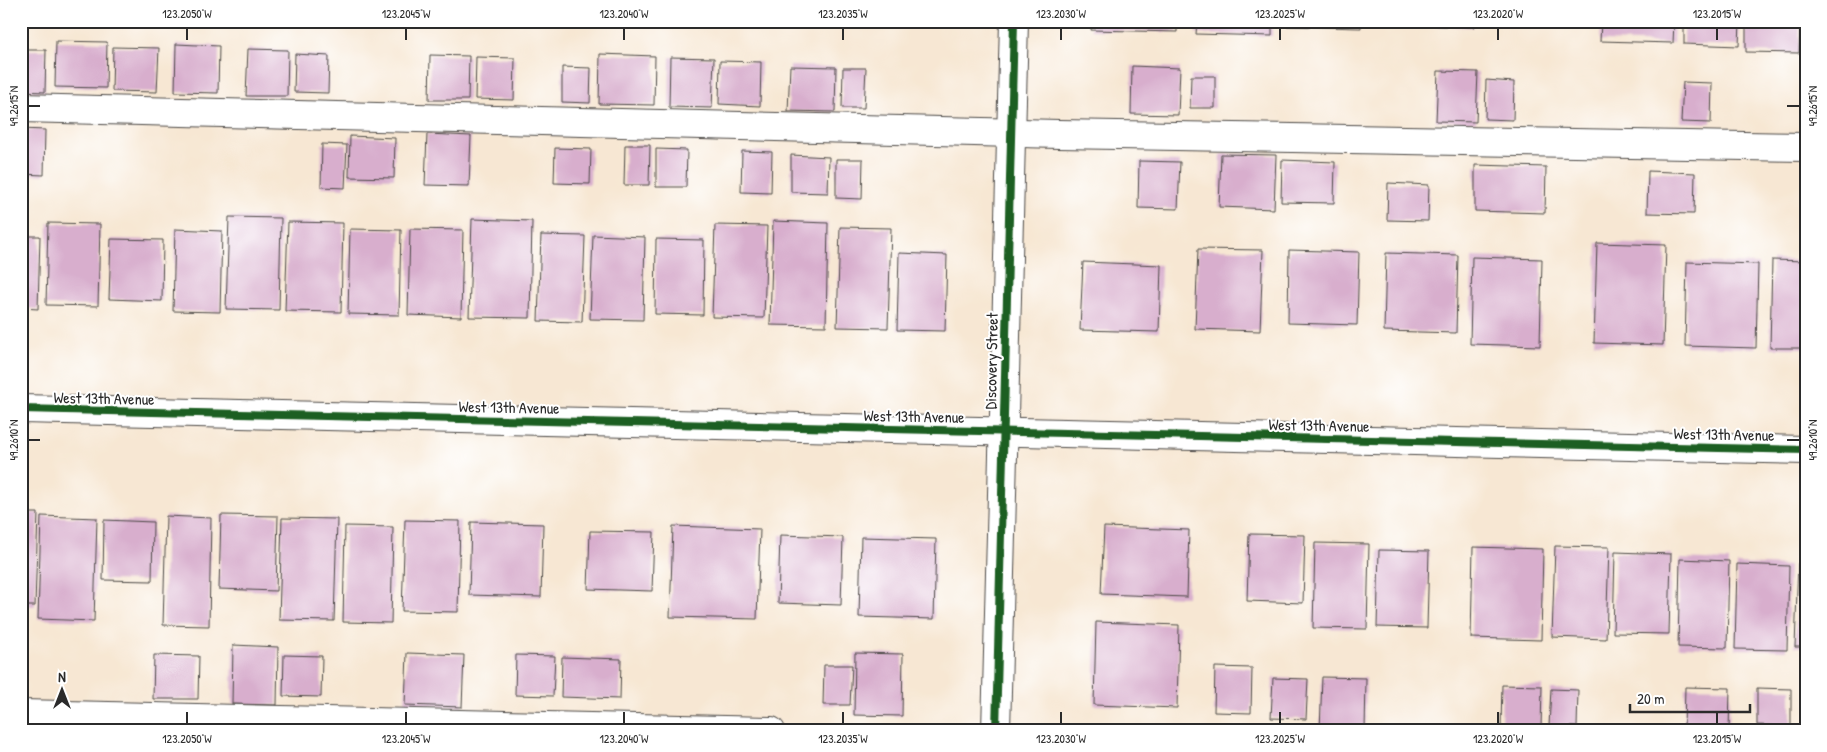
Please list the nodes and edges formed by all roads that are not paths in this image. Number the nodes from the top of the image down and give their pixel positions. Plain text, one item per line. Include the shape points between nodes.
1 (1014, 21) edge
2 (21, 108) edge
3 (1011, 133) junction
4 (1806, 148) edge
5 (21, 410) edge
6 (1004, 432) junction
7 (1806, 450) edge
8 (21, 714) edge
9 (771, 731) edge
10 (996, 731) edge

1 - 3 street, Discovery Street
2 - 3 street
3 - 4 street
3 - 6 street, Discovery Street
5 - 6 street, West 13th Avenue
6 - 7 street, West 13th Avenue
6 - 10 street, Discovery Street
8 - 9 street

